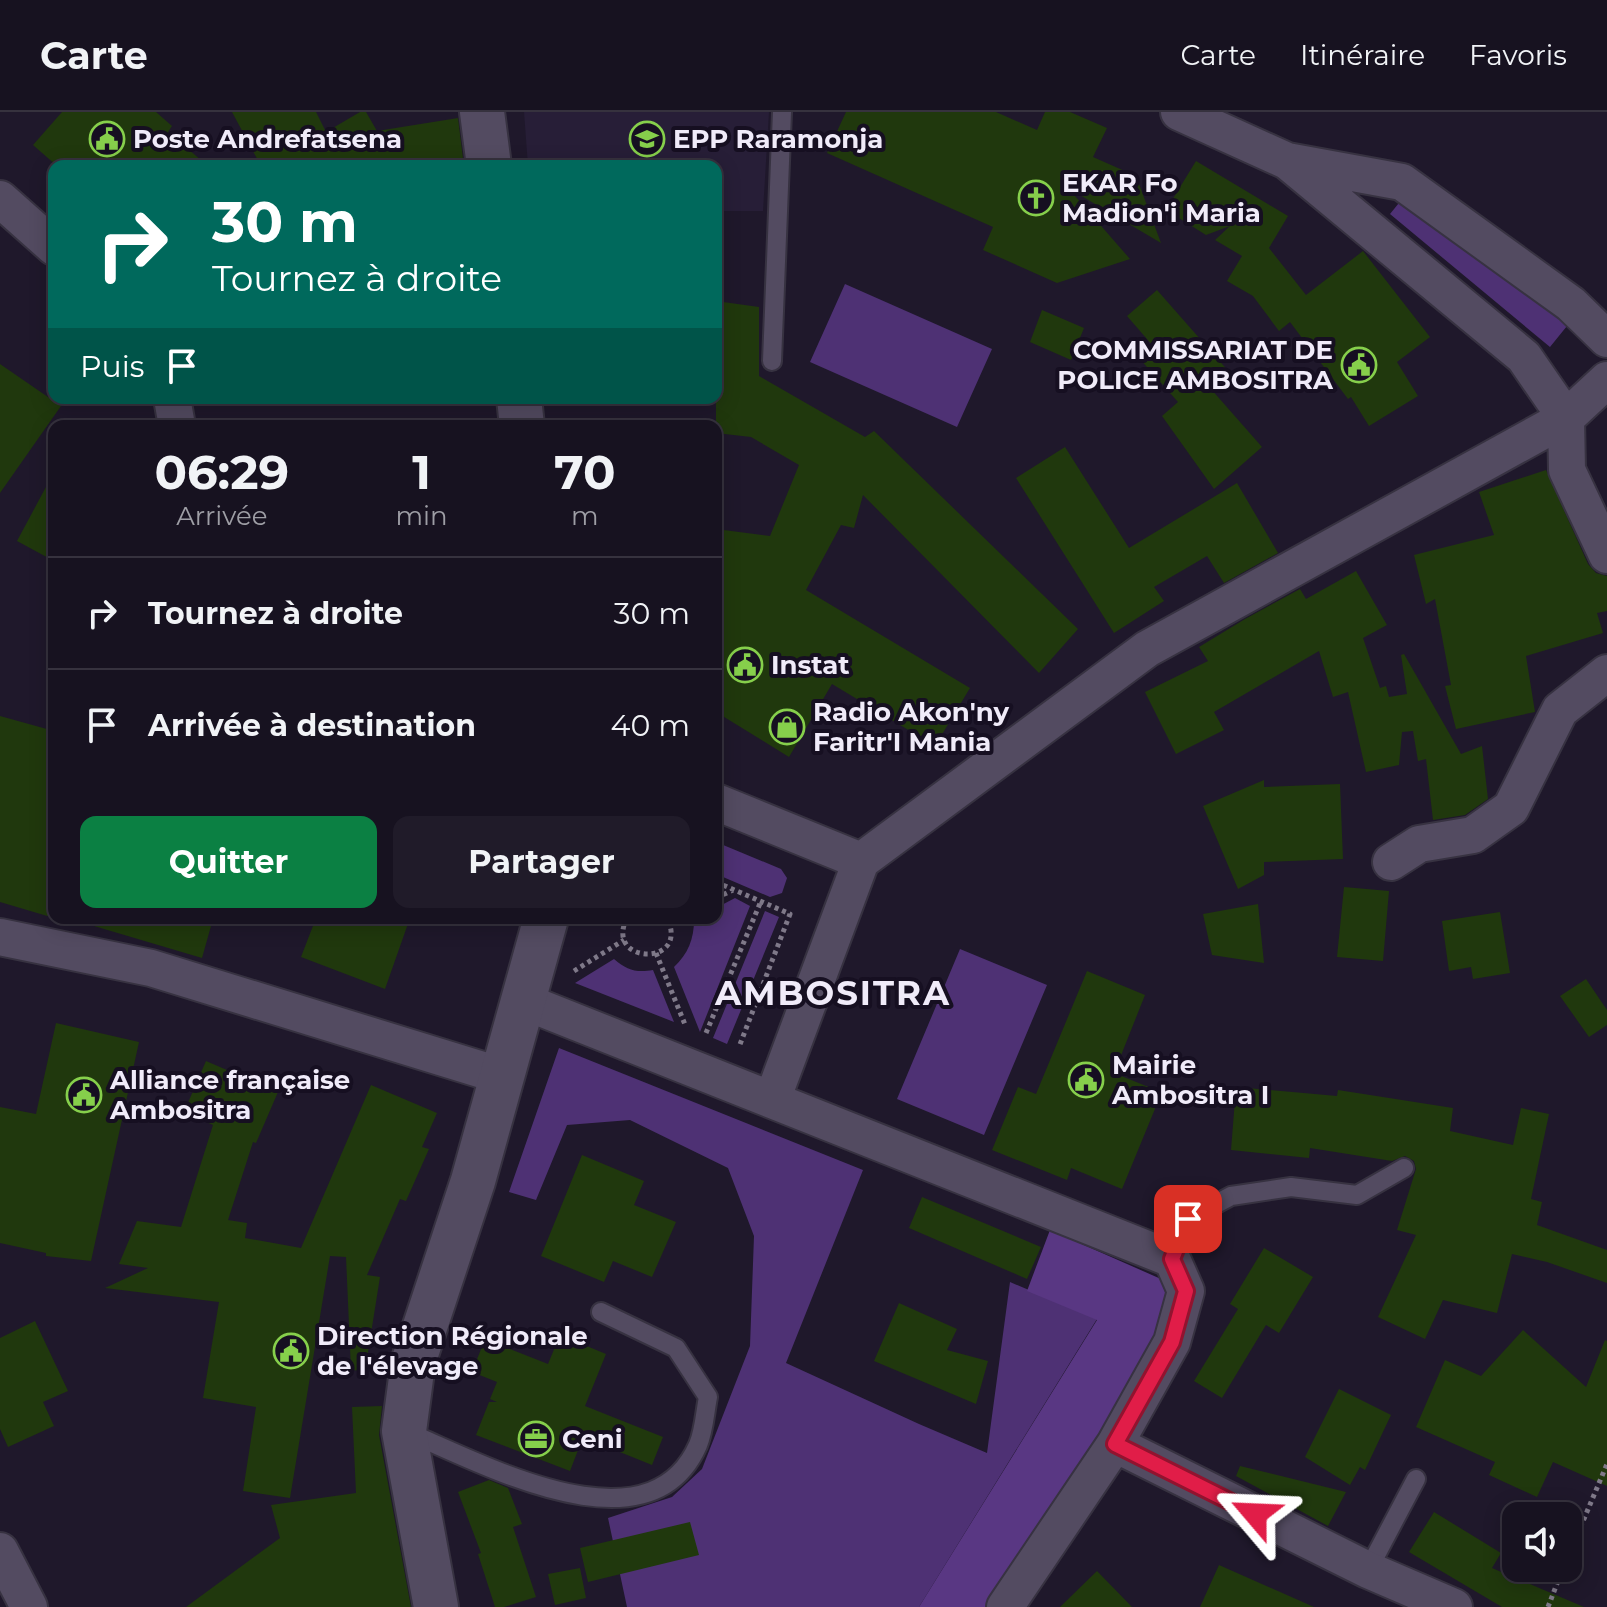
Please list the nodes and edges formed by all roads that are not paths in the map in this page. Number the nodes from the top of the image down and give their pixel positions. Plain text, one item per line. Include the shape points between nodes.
1 (482, 112) edge
2 (782, 112) edge
3 (1179, 112) edge
4 (488, 160) edge
5 (1287, 161) junction
6 (0, 199) edge
7 (48, 242) edge
8 (1607, 339) edge
9 (772, 361) dead end
10 (1607, 380) edge
11 (1566, 418) junction
12 (1607, 555) edge
13 (1607, 673) edge
14 (722, 804) edge
15 (861, 861) junction
16 (1391, 862) dead end
17 (544, 924) edge
18 (0, 937) edge
19 (523, 1001) junction
20 (502, 1076) junction
21 (772, 1100) junction
22 (1404, 1168) dead end
23 (1172, 1259) junction
24 (601, 1312) dead end
25 (404, 1431) junction
26 (1115, 1444) junction
27 (1416, 1479) dead end
28 (0, 1551) edge
29 (1368, 1570) junction
30 (29, 1607) edge
31 (436, 1607) edge
32 (1005, 1607) edge
33 (1454, 1607) edge

1 - 4 street
2 - 9 lane
3 - 5 street
5 - 8 street via 1402,182 1571,304
5 - 11 street via 1524,357
6 - 7 street
10 - 11 street
11 - 12 street via 1567,470
11 - 15 street via 1147,649
13 - 16 street via 1560,710 1511,808 1473,835 1419,844
14 - 15 street
15 - 21 street
17 - 19 street
18 - 20 street via 151,968
19 - 20 street
19 - 21 street via 708,1070
20 - 25 street via 413,1363
21 - 23 street
22 - 23 lane via 1357,1195 1291,1187 1231,1196 1188,1219
23 - 26 street via 1186,1291 1172,1342
24 - 25 lane via 676,1348 708,1397 698,1445 676,1477 643,1494 607,1500 552,1491
25 - 31 street
26 - 29 street
26 - 32 street
27 - 29 lane
28 - 30 street
29 - 33 street

